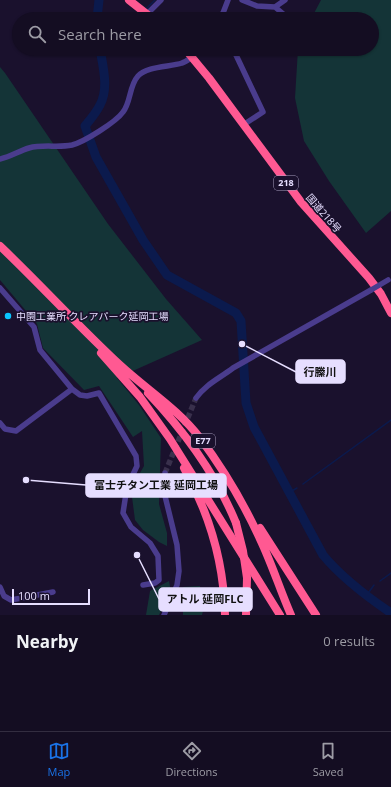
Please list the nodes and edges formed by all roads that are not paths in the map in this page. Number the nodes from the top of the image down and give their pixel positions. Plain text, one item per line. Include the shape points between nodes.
1 (129, 0) edge
2 (161, 0) edge
3 (235, 0) edge
4 (242, 0) edge
5 (285, 0) edge
6 (227, 3) edge
7 (275, 7) junction
8 (144, 12) edge
9 (149, 12) edge
10 (281, 12) edge
11 (236, 56) edge
12 (192, 57) joint
13 (243, 125) junction
14 (0, 159) edge
15 (0, 246) edge
16 (389, 279) edge
17 (0, 288) edge
18 (61, 307) junction
19 (391, 313) edge
20 (122, 366) junction
21 (120, 375) junction
22 (72, 389) junction
23 (196, 398) tunnel mouth
24 (0, 423) edge
25 (165, 473) tunnel mouth
26 (234, 487) junction
27 (143, 585) dead end
28 (0, 587) edge
29 (53, 592) dead end
30 (164, 615) edge
31 (224, 615) edge
32 (246, 615) edge
33 (280, 615) edge
34 (291, 615) edge
35 (316, 615) edge

1 - 8 highway
2 - 9 street
3 - 6 street
4 - 7 street via 257,6
5 - 7 street
7 - 10 street
11 - 13 street via 263,112
12 - 13 highway, 国道218号 / 218
12 - 14 street via 184,63 148,70 138,75 128,106 123,113 83,140 71,145 29,148
13 - 19 highway, 国道218号 / 218 via 301,202 369,278
15 - 18 highway, E77
16 - 23 street, bridge via 233,368 212,381
17 - 22 street via 34,327 40,350
18 - 20 highway, E77
18 - 21 highway, E77
20 - 26 highway, E77 via 167,403 191,427
20 - 32 highway, bridge via 158,403 219,485 236,523 243,550 247,578
21 - 31 highway via 166,438 197,493 217,550 222,575
21 - 33 highway, E77 via 179,452
22 - 24 street via 16,431 5,429
22 - 27 street via 80,395 99,393 136,456 137,466 127,487 123,513 131,527 150,543 158,556 159,580
25 - 30 street via 164,496 177,545 179,571 177,586
26 - 34 highway, E77 via 261,540
26 - 35 highway
28 - 29 street via 4,596 11,600

